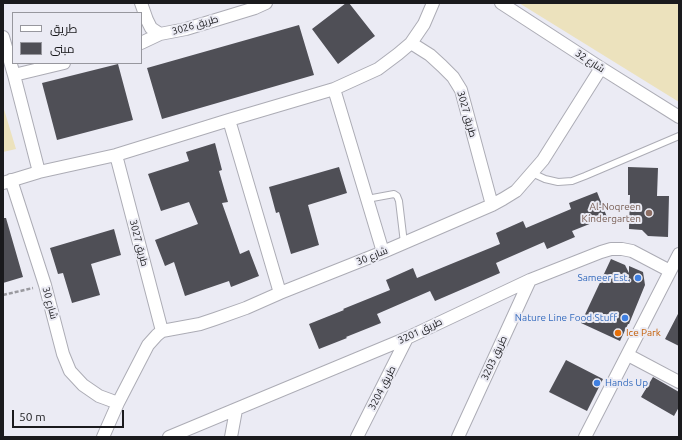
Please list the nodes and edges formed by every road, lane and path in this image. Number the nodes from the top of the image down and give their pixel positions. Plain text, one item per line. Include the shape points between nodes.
1 (141, 3) edge
2 (266, 3) edge
3 (433, 3) edge
4 (501, 3) edge
5 (160, 34) junction
6 (3, 38) edge
7 (142, 43) edge
8 (411, 43) junction
9 (60, 64) edge
10 (601, 68) junction
11 (14, 75) junction
12 (334, 89) junction
13 (679, 118) edge
14 (229, 120) junction
15 (679, 136) edge
16 (116, 155) junction
17 (39, 172) junction
18 (532, 173) junction
19 (7, 182) edge
20 (367, 199) junction
21 (492, 205) junction
22 (404, 243) junction
23 (383, 252) junction
24 (679, 254) edge
25 (670, 271) junction
26 (530, 280) junction
27 (45, 285) junction
28 (280, 293) junction
29 (3, 295) edge
30 (162, 331) junction
31 (407, 338) junction
32 (628, 355) junction
33 (679, 382) edge
34 (118, 403) junction
35 (236, 410) junction
36 (103, 437) edge
37 (169, 437) edge
38 (231, 437) edge
39 (357, 437) edge
40 (458, 437) edge
41 (585, 437) edge

1 - 5 street, طريق 3026 via 151,28
2 - 5 street, طريق 3026 via 186,29
3 - 8 street via 424,24
4 - 10 street, شارع 32
5 - 7 street
6 - 11 street
8 - 12 street via 378,69
8 - 21 street, طريق 3027 via 442,66 461,90
9 - 11 street
10 - 13 street, شارع 32
10 - 18 street, شارع 30 via 543,160
11 - 17 street
12 - 14 street
12 - 20 street
14 - 16 street
14 - 28 street
15 - 18 lane via 572,181 558,182
16 - 17 street
16 - 30 street, طريق 3027
17 - 19 street
18 - 21 street, شارع 30 via 516,190
19 - 27 street, شارع 30
20 - 22 lane via 394,194 397,196
20 - 23 street
21 - 22 street, شارع 30
22 - 23 street, شارع 30
23 - 28 street, شارع 30
24 - 25 street
25 - 26 street, طريق 3201 via 632,250 622,248 611,249
25 - 32 street
26 - 31 street, طريق 3201
26 - 40 street, طريق 3203
27 - 29 path
27 - 34 street, شارع 30 via 70,371 83,385 99,396
28 - 30 street, شارع 30 via 216,319
30 - 34 street via 148,345
31 - 35 street, طريق 3201
31 - 39 street, طريق 3204
32 - 33 street
32 - 41 street
34 - 36 street
35 - 37 street, طريق 3201
35 - 38 street

